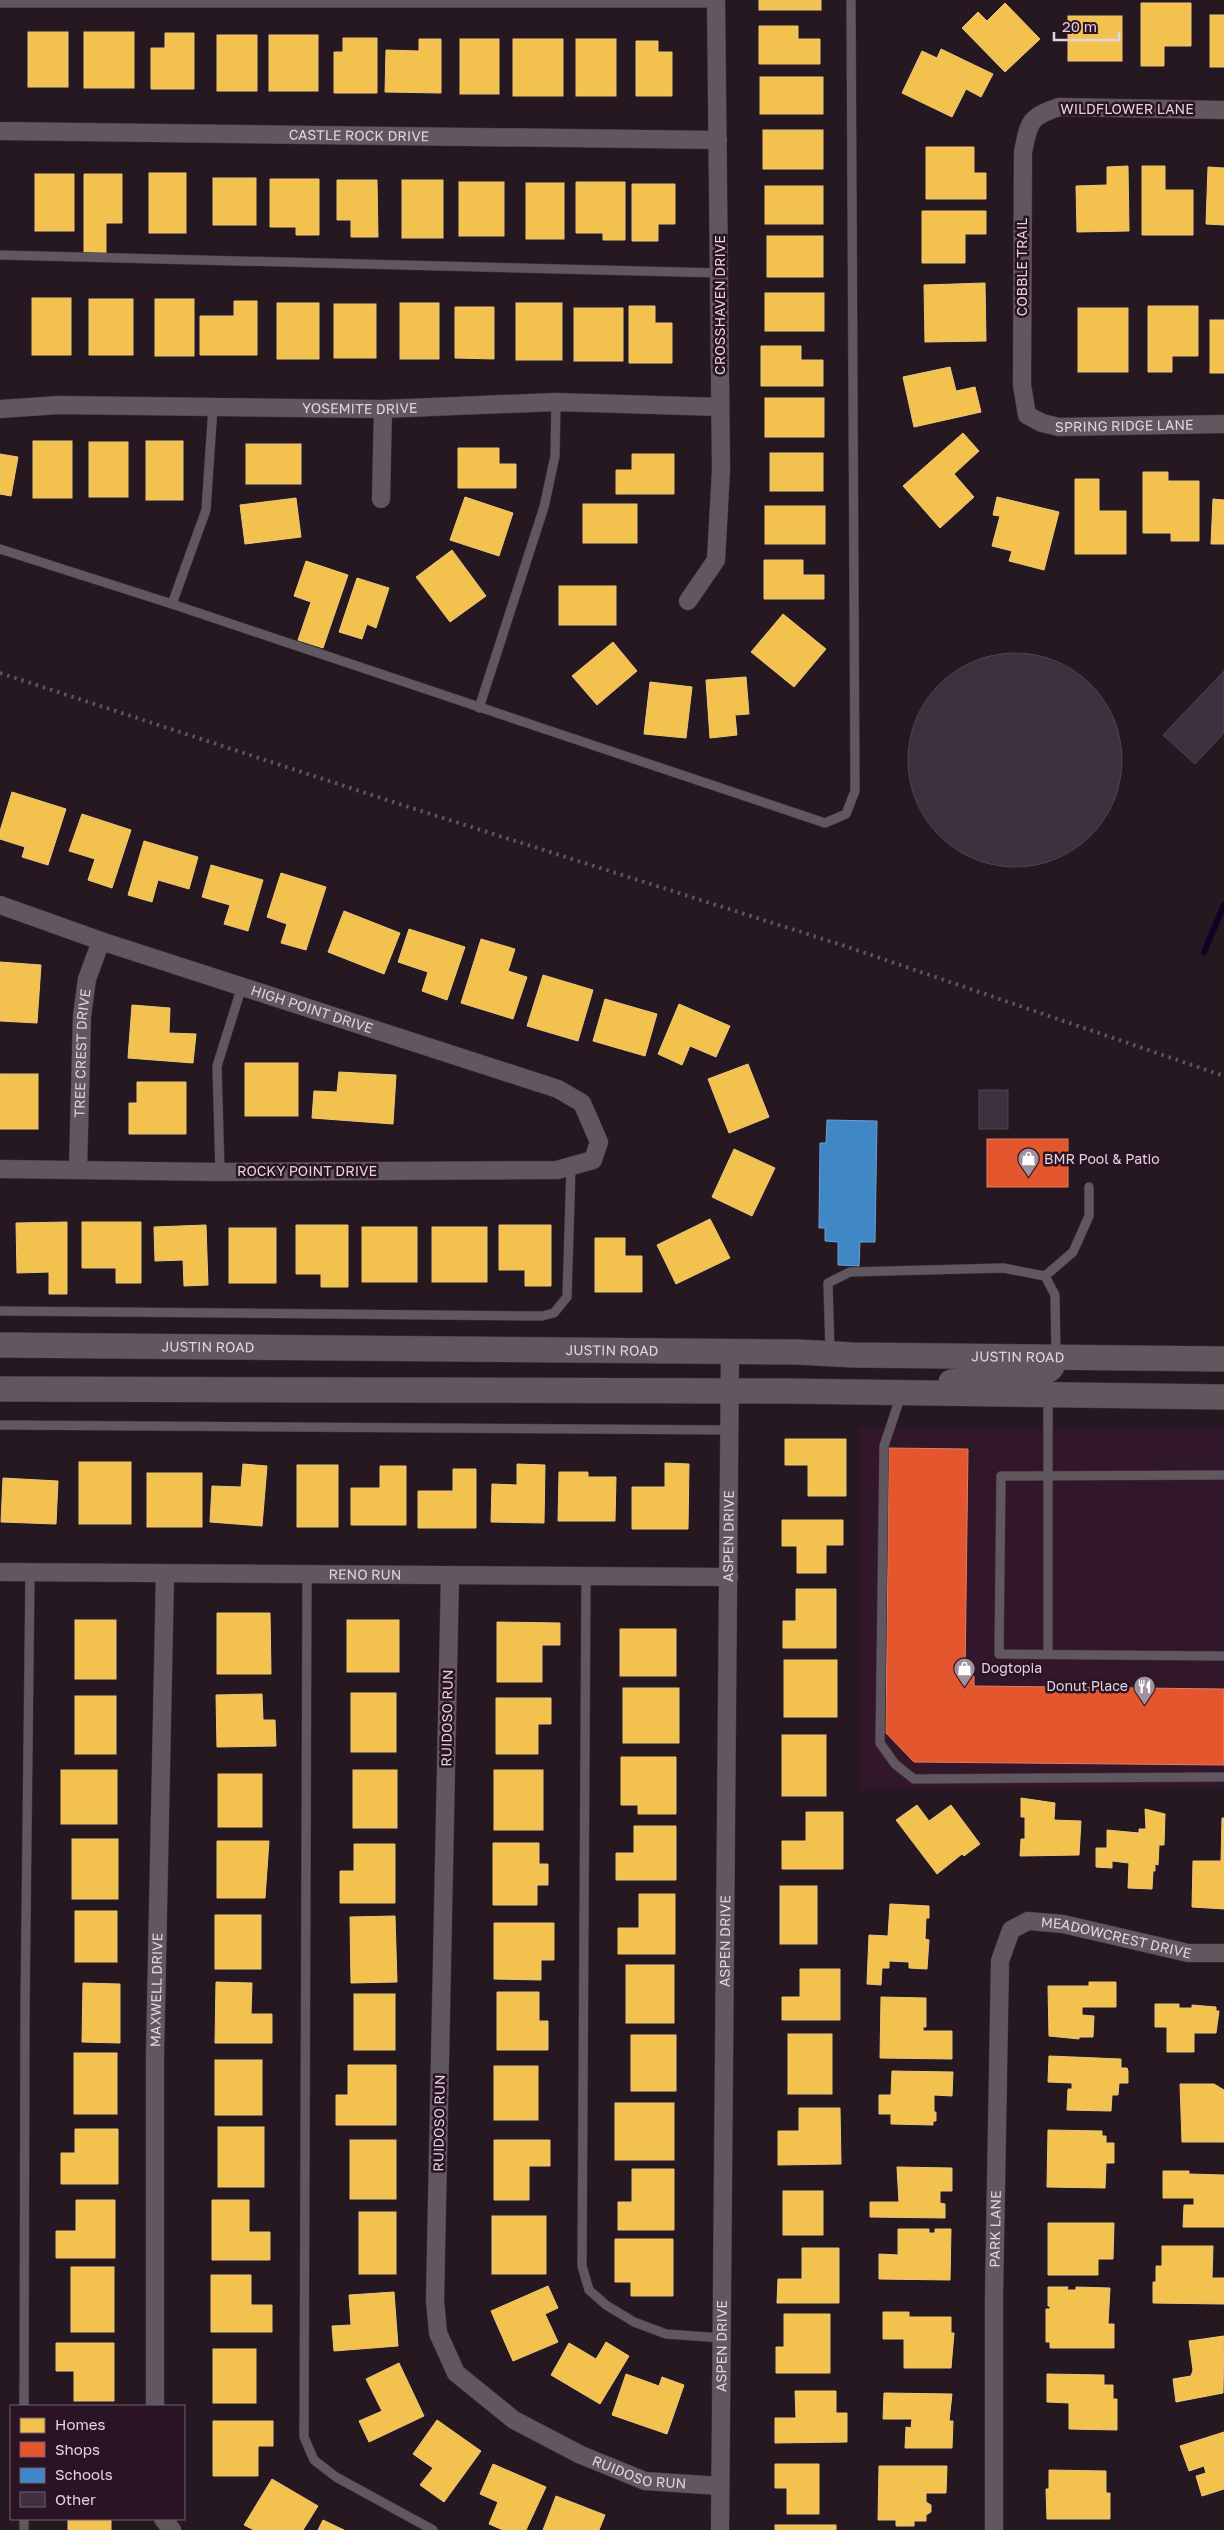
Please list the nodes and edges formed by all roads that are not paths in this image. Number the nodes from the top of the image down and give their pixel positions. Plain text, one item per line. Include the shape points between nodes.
1 (852, 0) edge
2 (716, 2) edge
3 (0, 3) edge
4 (1224, 110) edge
5 (1032, 120) joint
6 (0, 131) edge
7 (718, 140) junction
8 (0, 255) edge
9 (720, 273) junction
10 (556, 402) junction
11 (214, 407) junction
12 (720, 407) junction
13 (0, 409) edge
14 (383, 409) junction
15 (1028, 415) joint
16 (1224, 424) edge
17 (381, 499) dead end
18 (0, 550) edge
19 (688, 601) dead end
20 (172, 604) junction
21 (479, 708) junction
22 (0, 905) edge
23 (101, 941) junction
24 (242, 986) junction
25 (599, 1142) joint
26 (571, 1166) junction
27 (78, 1168) junction
28 (0, 1169) edge
29 (220, 1172) junction
30 (1089, 1187) dead end
31 (1045, 1276) junction
32 (0, 1311) edge
33 (0, 1344) edge
34 (730, 1352) junction
35 (830, 1354) junction
36 (1056, 1358) junction
37 (1224, 1359) edge
38 (0, 1389) edge
39 (730, 1393) junction
40 (902, 1393) junction
41 (1048, 1395) junction
42 (1224, 1397) edge
43 (0, 1424) edge
44 (731, 1430) junction
45 (1224, 1475) edge
46 (1048, 1476) junction
47 (0, 1572) edge
48 (30, 1573) junction
49 (166, 1574) junction
50 (307, 1575) junction
51 (450, 1575) junction
52 (586, 1576) junction
53 (729, 1577) junction
54 (1048, 1654) junction
55 (1224, 1656) edge
56 (1224, 1777) edge
57 (1011, 1930) joint
58 (1224, 1953) edge
59 (722, 2338) junction
60 (24, 2405) edge
61 (155, 2405) edge
62 (720, 2486) junction
63 (164, 2520) edge
64 (172, 2530) edge
65 (433, 2530) edge
66 (720, 2530) edge
67 (994, 2530) edge

1 - 21 lane via 854,791 846,814 825,823
2 - 3 lane
2 - 7 street, CROSSHAVEN DRIVE
4 - 5 street, WILDFLOWER LANE via 1059,107 1042,112
5 - 15 street, COBBLE TRAIL via 1023,152 1022,384
6 - 7 street, CASTLE ROCK DRIVE
7 - 9 street, CROSSHAVEN DRIVE
8 - 9 lane
9 - 12 street, CROSSHAVEN DRIVE
10 - 12 street, YOSEMITE DRIVE
10 - 14 street, YOSEMITE DRIVE
10 - 21 lane via 555,456 544,507
11 - 13 street, YOSEMITE DRIVE via 59,405
11 - 14 street, YOSEMITE DRIVE
11 - 20 lane via 206,510
12 - 19 street, CROSSHAVEN DRIVE via 721,470 716,560
14 - 17 street
15 - 16 street, SPRING RIDGE LANE via 1059,427
18 - 20 lane
20 - 21 lane
22 - 23 street, HIGH POINT DRIVE
23 - 24 street, HIGH POINT DRIVE
23 - 27 street, TREE CREST DRIVE via 87,979 82,1016
24 - 25 street, HIGH POINT DRIVE via 558,1089 582,1103
24 - 29 lane via 217,1066
25 - 26 street, ROCKY POINT DRIVE via 593,1160
26 - 29 street, ROCKY POINT DRIVE via 557,1170
26 - 32 lane via 567,1297 554,1313 542,1316
27 - 28 street, ROCKY POINT DRIVE
27 - 29 street, ROCKY POINT DRIVE
30 - 31 lane via 1089,1216 1073,1252
31 - 35 lane via 1002,1268 850,1272 828,1284
31 - 36 lane via 1054,1295
33 - 34 main road, JUSTIN ROAD
34 - 35 main road, JUSTIN ROAD
34 - 39 street, ASPEN DRIVE
35 - 36 main road, JUSTIN ROAD
36 - 37 main road, JUSTIN ROAD
36 - 40 main road via 1051,1368 1041,1375 1005,1373
38 - 39 main road
39 - 40 main road
39 - 44 street, ASPEN DRIVE
40 - 41 main road
40 - 56 lane via 884,1446 883,1481 880,1743 895,1764 914,1779
41 - 42 main road
41 - 46 lane
43 - 44 lane
44 - 53 street, ASPEN DRIVE
45 - 46 lane
46 - 54 lane
46 - 54 lane via 1001,1476 999,1654
47 - 48 street, RENO RUN
48 - 49 street, RENO RUN
48 - 60 lane
49 - 50 street, RENO RUN
49 - 61 street, MAXWELL DRIVE via 155,2055
50 - 51 street, RENO RUN
50 - 65 lane via 304,2436 314,2460 336,2477
51 - 52 street, RENO RUN
51 - 62 street, RUIDOSO RUN via 435,2290 438,2333 456,2373 514,2420 581,2455 645,2480
52 - 53 street, RENO RUN
52 - 59 lane via 582,2266 588,2290 634,2322 666,2334
53 - 59 street, ASPEN DRIVE
54 - 55 lane
57 - 58 street, MEADOWCREST DRIVE via 1028,1921 1063,1924 1188,1953
57 - 67 street, PARK LANE via 1000,1961
59 - 62 street, ASPEN DRIVE
62 - 66 street, ASPEN DRIVE
63 - 64 street

